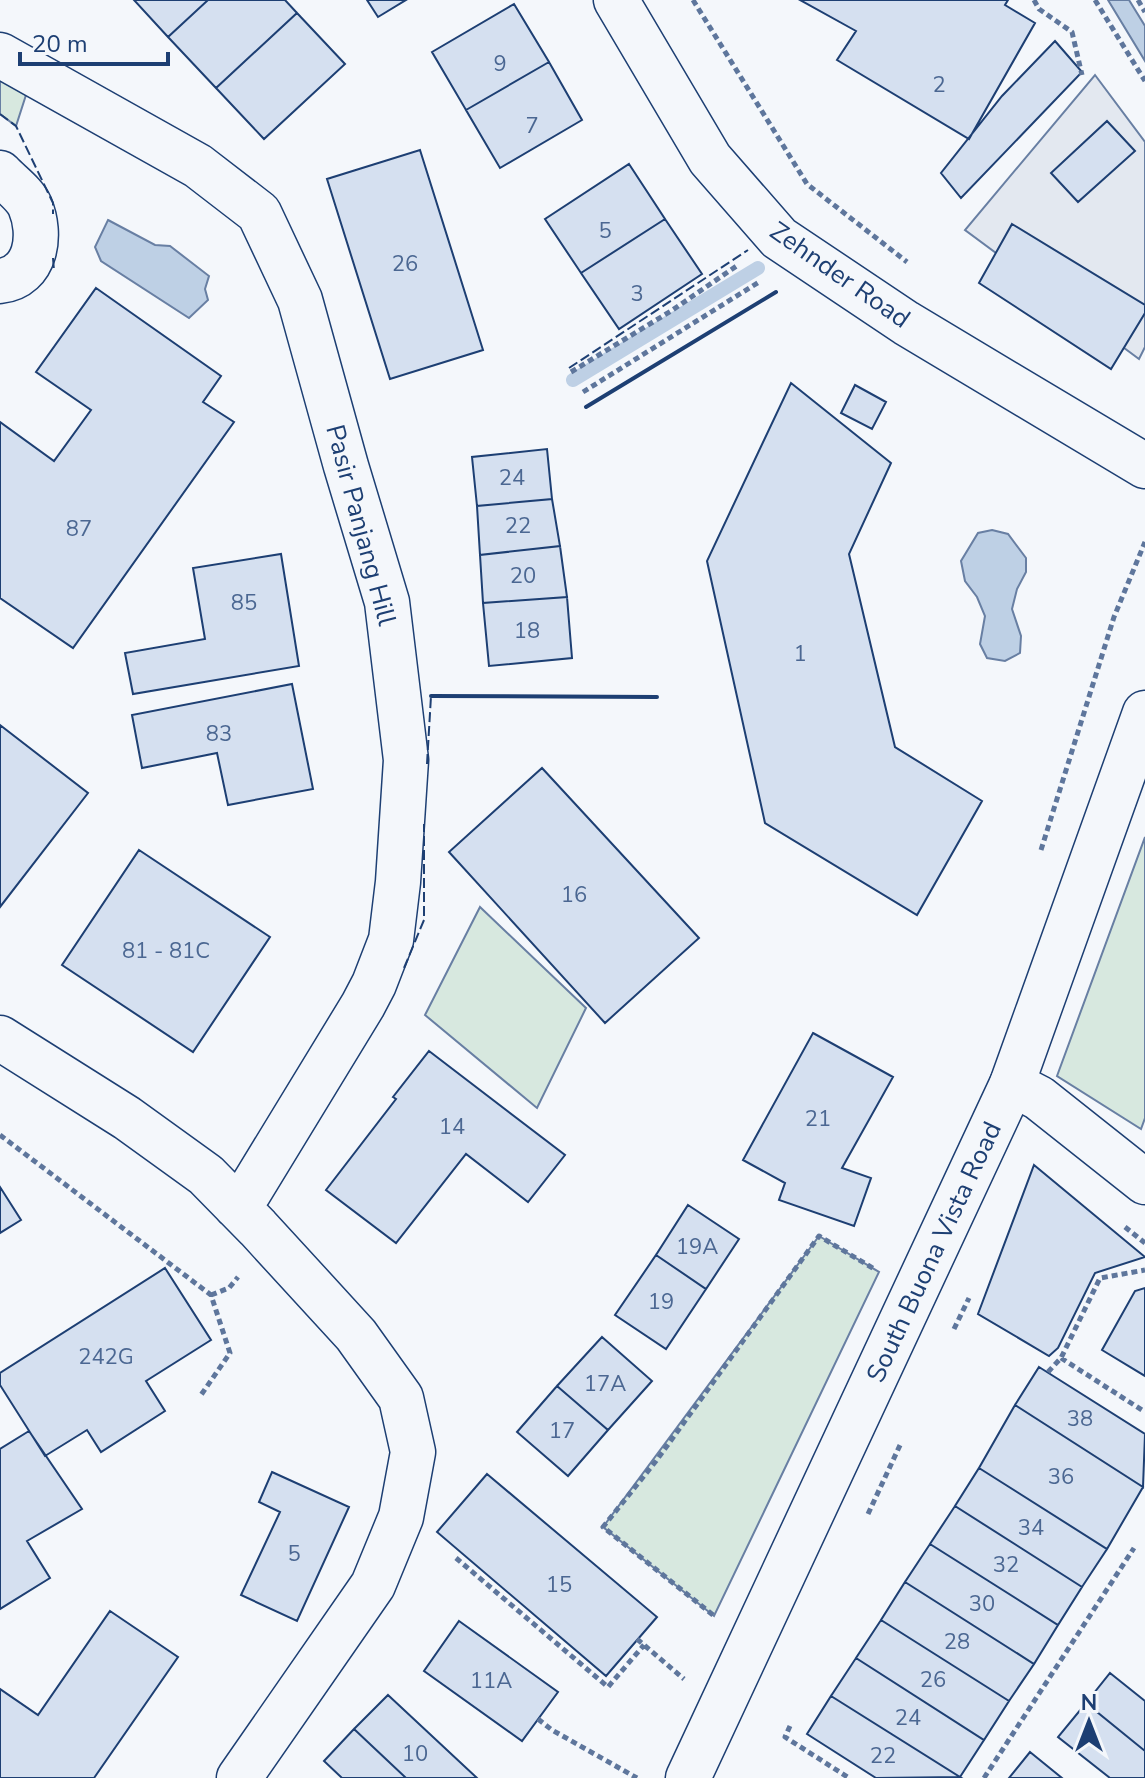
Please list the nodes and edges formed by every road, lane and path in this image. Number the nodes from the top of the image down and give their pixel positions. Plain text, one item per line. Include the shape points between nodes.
1 (616, 0) edge
2 (693, 0) edge
3 (1034, 0) edge
4 (1095, 0) edge
5 (1138, 0) edge
6 (1145, 12) edge
7 (0, 55) edge
8 (1082, 75) dead end
9 (1145, 81) edge
10 (0, 173) edge
11 (744, 260) dead end
12 (909, 264) dead end
13 (0, 281) edge
14 (761, 281) dead end
15 (571, 372) dead end
16 (583, 392) dead end
17 (1145, 466) edge
18 (1145, 542) edge
19 (1145, 713) edge
20 (1039, 857) dead end
21 (0, 1038) edge
22 (1026, 1091) junction
23 (0, 1135) edge
24 (1145, 1182) edge
25 (236, 1206) junction
26 (885, 1259) dead end
27 (1145, 1270) edge
28 (229, 1288) dead end
29 (211, 1295) junction
30 (1061, 1358) junction
31 (1048, 1372) dead end
32 (201, 1395) dead end
33 (1145, 1412) edge
34 (1134, 1548) dead end
35 (456, 1558) dead end
36 (719, 1603) dead end
37 (714, 1616) junction
38 (708, 1629) dead end
39 (637, 1639) dead end
40 (644, 1645) junction
41 (691, 1667) dead end
42 (685, 1679) junction
43 (679, 1693) dead end
44 (538, 1719) dead end
45 (790, 1726) dead end
46 (239, 1778) edge
47 (637, 1778) edge
48 (688, 1778) edge
49 (849, 1778) edge
50 (984, 1778) edge

1 - 17 street, Zehnder Road via 710,159 779,238 906,323
2 - 12 path via 807,184
3 - 8 path via 1072,32
4 - 9 path
5 - 6 path
7 - 25 street, Pasir Panjang Hill via 198,166 259,213 300,300 387,602 406,760 391,940 363,1005
10 - 13 street via 29,203 36,232 34,255 23,270
11 - 15 path
14 - 16 path
18 - 20 path via 1114,617
19 - 22 street, South Buona Vista Road
21 - 25 street via 127,1118 206,1175
22 - 24 street
22 - 48 street, South Buona Vista Road
23 - 29 path
25 - 46 street via 356,1335 383,1372 401,1398 413,1452 401,1517 373,1585
26 - 37 path via 879,1272 819,1236 603,1527
27 - 30 path via 1100,1278
28 - 29 path
29 - 32 path via 230,1353
30 - 31 path
30 - 33 path
34 - 50 path
35 - 40 path via 608,1687
36 - 37 path
37 - 38 path
39 - 40 path
40 - 42 path
41 - 42 path
42 - 43 path
44 - 47 path
45 - 49 path via 785,1737

